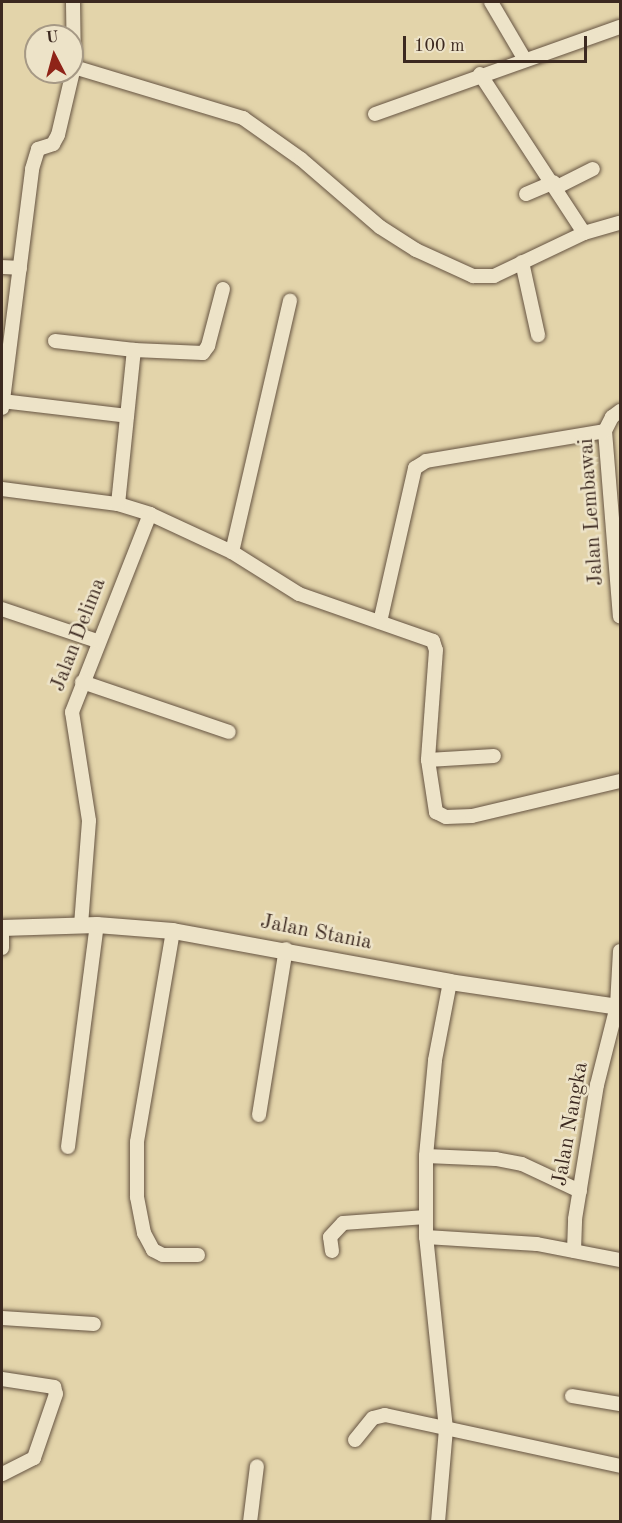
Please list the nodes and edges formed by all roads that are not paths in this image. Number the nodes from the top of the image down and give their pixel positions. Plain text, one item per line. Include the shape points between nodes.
1 (73, 2) edge
2 (491, 2) edge
3 (73, 24) edge
4 (621, 27) edge
5 (525, 60) junction
6 (84, 70) edge
7 (480, 74) junction
8 (70, 84) edge
9 (375, 114) dead end
10 (593, 169) dead end
11 (556, 184) junction
12 (526, 194) dead end
13 (621, 223) edge
14 (584, 233) junction
15 (522, 262) junction
16 (2, 267) edge
17 (20, 268) junction
18 (223, 289) dead end
19 (290, 301) dead end
20 (538, 335) dead end
21 (55, 341) dead end
22 (134, 350) junction
23 (2, 401) edge
24 (2, 408) edge
25 (621, 411) edge
26 (127, 416) junction
27 (605, 432) junction
28 (2, 489) edge
29 (118, 504) junction
30 (150, 514) junction
31 (618, 547) edge
32 (232, 552) junction
33 (2, 609) edge
34 (621, 616) edge
35 (380, 621) junction
36 (98, 641) junction
37 (82, 682) junction
38 (229, 732) dead end
39 (494, 756) dead end
40 (428, 760) junction
41 (621, 781) edge
42 (89, 925) junction
43 (2, 928) edge
44 (174, 931) junction
45 (2, 948) edge
46 (286, 949) junction
47 (621, 951) edge
48 (450, 982) junction
49 (619, 1007) edge
50 (259, 1115) dead end
51 (68, 1147) dead end
52 (426, 1156) junction
53 (580, 1191) junction
54 (426, 1217) junction
55 (426, 1237) junction
56 (332, 1251) dead end
57 (574, 1251) junction
58 (198, 1255) dead end
59 (621, 1260) edge
60 (2, 1318) edge
61 (94, 1324) dead end
62 (2, 1379) edge
63 (572, 1396) dead end
64 (621, 1404) edge
65 (446, 1429) junction
66 (355, 1440) dead end
67 (257, 1466) dead end
68 (621, 1466) edge
69 (2, 1474) edge
70 (250, 1521) edge
71 (438, 1521) edge

1 - 3 street
2 - 5 street
4 - 5 street
5 - 7 street
6 - 15 street via 243,118 301,159 380,227 452,267 473,276 494,276
7 - 9 street
7 - 11 street
8 - 17 street via 58,135 53,144 38,149 32,169
10 - 11 street
11 - 12 street
11 - 14 street
13 - 14 street
14 - 15 street
15 - 20 street
16 - 17 street
17 - 23 street
18 - 22 street via 203,353
19 - 32 street
21 - 22 street
22 - 26 street
23 - 24 street
23 - 26 street
25 - 27 street, Jalan Lembawai via 612,417
26 - 29 street
27 - 31 street, Jalan Lembawai
27 - 35 street via 426,461 415,468
28 - 29 street
29 - 30 street
30 - 32 street
30 - 36 street, Jalan Delima
31 - 34 street, Jalan Lembawai
32 - 35 street via 299,594
33 - 36 street
35 - 40 street via 433,641 436,650
36 - 37 street, Jalan Delima
37 - 38 street
37 - 42 street, Jalan Delima via 72,712 89,821
39 - 40 street
40 - 41 street via 432,802 436,812 446,817 472,816
42 - 43 street, Jalan Stania
42 - 44 street, Jalan Stania
42 - 51 street, Jalan Delima
43 - 45 street
44 - 46 street, Jalan Stania
44 - 58 street via 137,1142 137,1197 144,1233 153,1250 164,1255
46 - 48 street, Jalan Stania
46 - 50 street
47 - 49 street
48 - 49 street, Jalan Stania
48 - 52 street via 435,1060
49 - 53 street, Jalan Nangka via 597,1085
52 - 53 street via 522,1164
52 - 54 street
53 - 57 street, Jalan Nangka
54 - 55 street
54 - 56 street via 343,1223 330,1237
55 - 57 street via 537,1244
55 - 65 street
57 - 59 street
60 - 61 street
62 - 69 street via 54,1388 56,1394 34,1458
63 - 64 street
65 - 66 street via 379,1415
65 - 68 street
65 - 71 street
67 - 70 street

